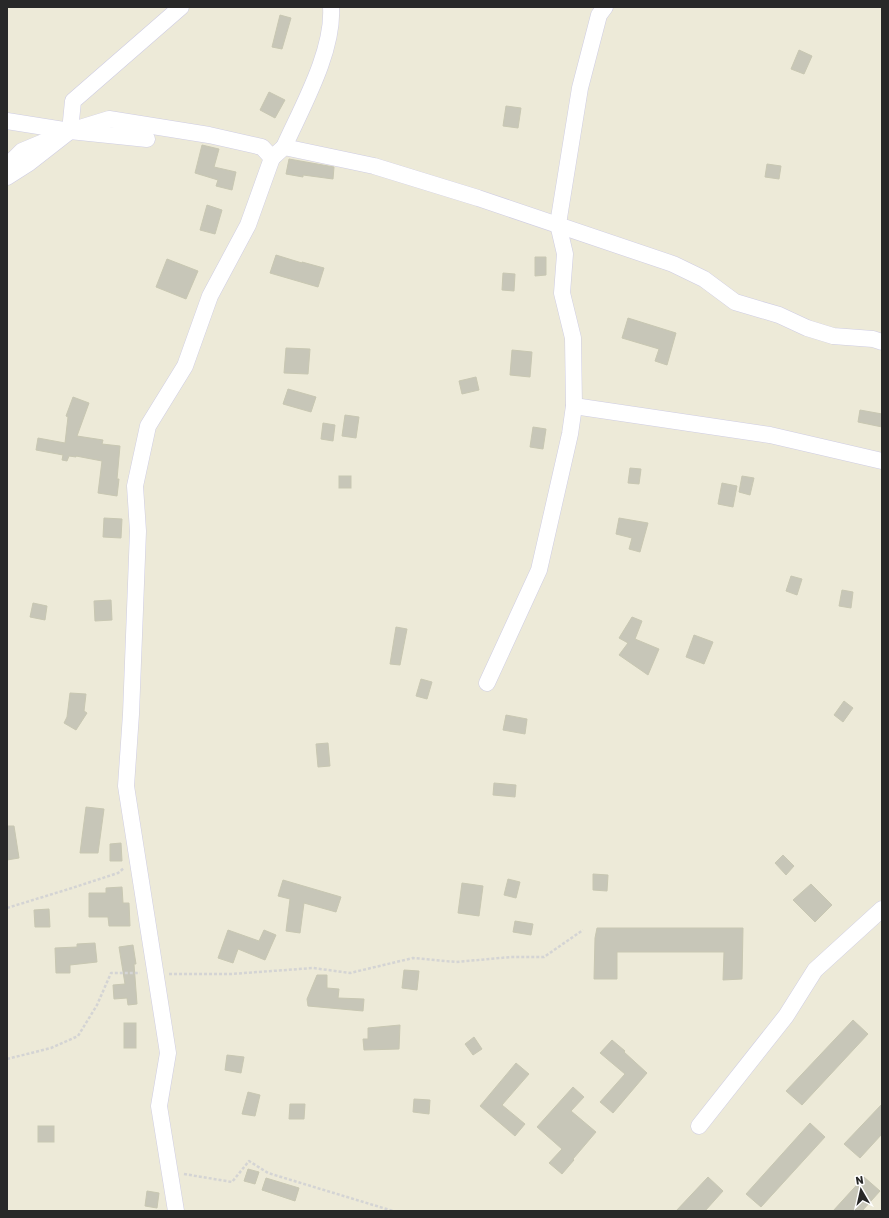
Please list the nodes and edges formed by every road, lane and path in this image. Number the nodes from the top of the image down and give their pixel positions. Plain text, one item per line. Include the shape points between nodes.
1 (181, 7) edge
2 (331, 7) edge
3 (604, 7) edge
4 (7, 121) edge
5 (70, 131) junction
6 (147, 139) dead end
7 (284, 147) junction
8 (272, 158) junction
9 (7, 166) edge
10 (7, 177) edge
11 (558, 224) junction
12 (882, 342) edge
13 (574, 406) junction
14 (882, 461) edge
15 (487, 683) dead end
16 (137, 856) junction
17 (7, 908) edge
18 (882, 909) edge
19 (583, 930) dead end
20 (156, 974) junction
21 (7, 1059) edge
22 (699, 1126) dead end
23 (170, 1172) junction
24 (176, 1211) edge
25 (393, 1211) edge

1 - 5 street via 72,101
2 - 7 street via 332,20 322,61
3 - 11 street via 599,15 580,88
4 - 5 street
5 - 6 street
5 - 8 street via 109,119 262,146
5 - 9 street via 22,151
5 - 10 street
7 - 8 street
7 - 11 street via 374,166
8 - 16 street via 248,225 210,296 185,366 148,426 135,486 138,531 126,786
11 - 12 street via 672,264 704,279 735,302 779,315 833,336
11 - 13 street via 565,254 562,293 573,338
13 - 14 street via 770,435
13 - 15 street via 539,570
16 - 17 path via 118,873
16 - 20 street
18 - 22 street via 815,970 786,1016
19 - 20 path via 544,956 456,962 413,958 350,973 313,968 231,974
20 - 21 path via 112,973 78,1036 52,1048
20 - 23 street via 168,1054 159,1106
23 - 24 street
23 - 25 path via 232,1182 249,1161 268,1173

